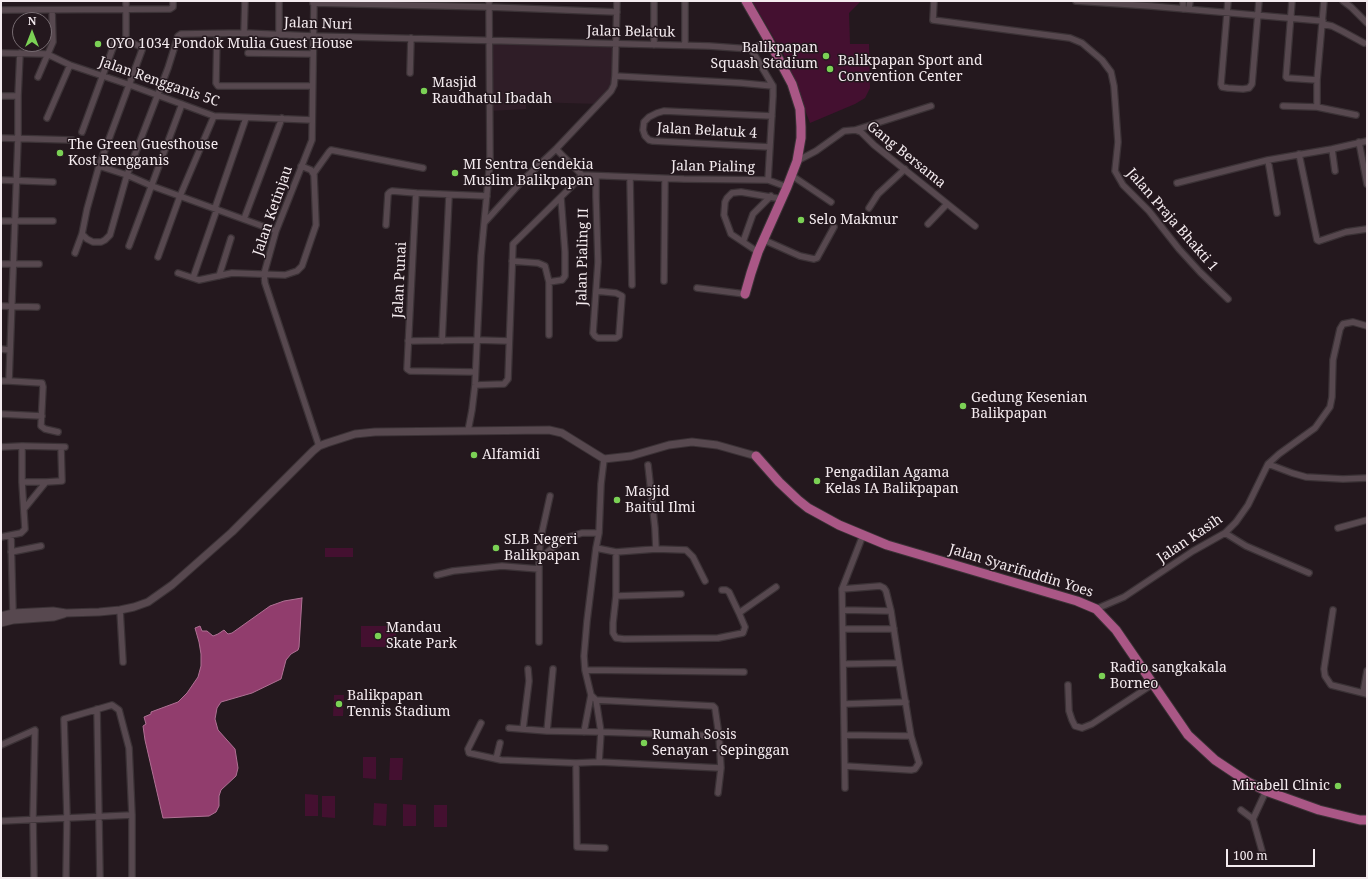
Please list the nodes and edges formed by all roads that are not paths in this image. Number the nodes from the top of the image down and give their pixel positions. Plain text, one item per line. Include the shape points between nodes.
1 (126, 1) edge
2 (173, 1) edge
3 (245, 1) edge
4 (279, 1) edge
5 (617, 1) edge
6 (654, 1) edge
7 (685, 1) edge
8 (746, 1) edge
9 (934, 1) edge
10 (1076, 1) edge
11 (1080, 1) edge
12 (1183, 1) edge
13 (1190, 1) edge
14 (1228, 1) edge
15 (1260, 1) edge
16 (1292, 1) edge
17 (1324, 1) edge
18 (1343, 1) edge
19 (314, 2) edge
20 (1115, 2) edge
21 (490, 4) edge
22 (1151, 4) edge
23 (125, 9) junction
24 (1183, 9) junction
25 (1189, 9) junction
26 (1, 10) edge
27 (52, 10) junction
28 (617, 12) junction
29 (1227, 12) junction
30 (1258, 16) junction
31 (1291, 18) junction
32 (1322, 22) junction
33 (1367, 23) edge
34 (244, 33) junction
35 (217, 34) junction
36 (279, 34) junction
37 (313, 36) junction
38 (411, 38) junction
39 (126, 40) junction
40 (490, 41) junction
41 (769, 41) junction
42 (1364, 43) dead end
43 (617, 44) junction
44 (654, 44) junction
45 (685, 45) junction
46 (751, 49) junction
47 (1, 53) edge
48 (20, 53) junction
49 (248, 53) dead end
50 (47, 54) junction
51 (313, 54) junction
52 (70, 65) junction
53 (410, 73) dead end
54 (103, 76) junction
55 (615, 76) junction
56 (38, 77) dead end
57 (1317, 80) junction
58 (130, 85) junction
59 (312, 86) junction
60 (773, 86) junction
61 (1, 96) edge
62 (18, 96) junction
63 (157, 96) junction
64 (182, 104) junction
65 (931, 106) dead end
66 (1284, 106) dead end
67 (1317, 107) junction
68 (1356, 114) dead end
69 (214, 116) junction
70 (772, 116) junction
71 (47, 118) dead end
72 (246, 118) junction
73 (282, 118) junction
74 (312, 120) junction
75 (855, 130) junction
76 (82, 132) dead end
77 (1, 138) edge
78 (18, 138) junction
79 (72, 140) dead end
80 (1367, 141) edge
81 (1360, 142) junction
82 (770, 147) junction
83 (556, 149) junction
84 (1332, 149) junction
85 (1299, 154) junction
86 (1268, 160) junction
87 (797, 161) junction
88 (99, 166) junction
89 (301, 166) junction
90 (423, 168) dead end
91 (905, 169) junction
92 (1335, 170) dead end
93 (314, 173) junction
94 (127, 175) junction
95 (582, 175) junction
96 (791, 175) junction
97 (596, 176) junction
98 (630, 178) junction
99 (665, 179) junction
100 (1, 180) edge
101 (16, 180) junction
102 (768, 180) junction
103 (53, 182) dead end
104 (1177, 183) dead end
105 (1367, 184) edge
106 (152, 186) junction
107 (787, 187) junction
108 (416, 193) junction
109 (180, 196) junction
110 (449, 196) junction
111 (487, 196) junction
112 (771, 196) junction
113 (560, 198) junction
114 (782, 199) junction
115 (831, 202) dead end
116 (948, 204) junction
117 (216, 208) junction
118 (869, 208) dead end
119 (1277, 213) dead end
120 (244, 219) junction
121 (1, 221) edge
122 (14, 221) junction
123 (53, 221) dead end
124 (485, 222) junction
125 (928, 224) dead end
126 (386, 225) dead end
127 (976, 226) dead end
128 (834, 227) dead end
129 (1367, 229) edge
130 (276, 231) junction
131 (82, 234) junction
132 (231, 238) dead end
133 (764, 240) junction
134 (743, 242) junction
135 (129, 246) dead end
136 (758, 252) junction
137 (75, 253) dead end
138 (158, 256) dead end
139 (512, 261) junction
140 (1, 264) edge
141 (12, 264) junction
142 (40, 264) dead end
143 (178, 273) dead end
144 (264, 274) junction
145 (218, 276) junction
146 (192, 278) junction
147 (664, 281) dead end
148 (549, 282) junction
149 (632, 285) dead end
150 (697, 288) dead end
151 (596, 291) junction
152 (745, 294) joint
153 (1228, 299) dead end
154 (1, 306) edge
155 (12, 306) junction
156 (37, 307) dead end
157 (1367, 326) edge
158 (549, 335) dead end
159 (476, 340) junction
160 (408, 341) junction
161 (442, 341) junction
162 (509, 341) junction
163 (1, 349) edge
164 (9, 350) junction
165 (475, 372) junction
166 (1, 381) edge
167 (8, 381) junction
168 (475, 384) junction
169 (1, 414) edge
170 (42, 416) junction
171 (468, 431) junction
172 (58, 432) dead end
173 (22, 446) junction
174 (319, 446) junction
175 (1, 447) edge
176 (756, 456) joint
177 (604, 459) junction
178 (1268, 464) junction
179 (648, 465) dead end
180 (1367, 478) edge
181 (22, 482) junction
182 (46, 482) junction
183 (550, 496) dead end
184 (24, 509) junction
185 (1367, 520) edge
186 (1338, 528) dead end
187 (600, 533) junction
188 (1225, 533) junction
189 (11, 535) junction
190 (863, 535) junction
191 (1, 537) edge
192 (41, 546) dead end
193 (596, 548) junction
194 (656, 549) junction
195 (11, 552) junction
196 (616, 552) junction
197 (539, 560) junction
198 (539, 569) junction
199 (1309, 573) dead end
200 (437, 576) dead end
201 (705, 581) dead end
202 (776, 587) dead end
203 (842, 589) junction
204 (722, 590) dead end
205 (681, 594) dead end
206 (616, 596) junction
207 (1096, 609) junction
208 (120, 610) junction
209 (843, 610) junction
210 (891, 610) junction
211 (1333, 610) dead end
212 (13, 613) junction
213 (66, 613) junction
214 (739, 613) junction
215 (1, 616) edge
216 (1, 623) edge
217 (843, 629) junction
218 (894, 629) junction
219 (539, 642) dead end
220 (123, 662) dead end
221 (899, 663) junction
222 (844, 664) junction
223 (528, 669) dead end
224 (553, 670) dead end
225 (585, 670) junction
226 (1367, 671) edge
227 (744, 672) dead end
228 (1153, 684) junction
229 (1068, 685) dead end
230 (1365, 694) edge
231 (591, 695) junction
232 (596, 700) junction
233 (906, 702) junction
234 (844, 704) junction
235 (97, 709) junction
236 (481, 723) dead end
237 (509, 728) dead end
238 (523, 729) junction
239 (547, 731) junction
240 (584, 732) junction
241 (601, 732) junction
242 (845, 735) junction
243 (719, 736) junction
244 (911, 736) junction
245 (500, 743) dead end
246 (1, 745) edge
247 (496, 759) junction
248 (599, 762) junction
249 (576, 763) junction
250 (845, 766) junction
251 (720, 768) junction
252 (845, 788) dead end
253 (1266, 792) junction
254 (718, 793) dead end
255 (1241, 810) dead end
256 (132, 815) junction
257 (98, 816) junction
258 (67, 817) junction
259 (33, 818) junction
260 (1253, 819) junction
261 (1, 820) edge
262 (1367, 820) edge
263 (605, 848) dead end
264 (1262, 851) dead end
265 (34, 878) edge
266 (66, 878) edge
267 (100, 878) edge
268 (132, 878) edge

1 - 23 street
2 - 23 street via 173,7 170,9
3 - 34 street
4 - 36 street
5 - 28 street
6 - 44 street
7 - 45 street
8 - 41 highway
9 - 153 street, Jalan Praja Bhakti 1 via 933,20 1070,38 1082,43 1102,60 1111,72 1114,86 1118,142 1115,171 1123,185 1149,211 1200,272
10 - 11 street
11 - 20 street
12 - 24 street
13 - 25 street
14 - 29 street
15 - 30 street
16 - 31 street
17 - 32 street
18 - 33 street
19 - 21 street
19 - 37 street, Jalan Ketinjau
20 - 22 street
21 - 28 street
21 - 40 street
22 - 24 street
23 - 27 street
23 - 39 street
24 - 25 street
25 - 29 street
26 - 27 street
27 - 50 street via 53,42
28 - 43 street
29 - 30 street
29 - 30 street via 1220,84 1228,88 1249,88 1252,84
30 - 31 street
31 - 32 street
31 - 57 street via 1286,77
32 - 42 street
32 - 57 street
34 - 35 street, Jalan Nuri
34 - 36 street, Jalan Nuri
35 - 59 street via 218,86
35 - 63 street, Jalan Nuri via 179,35
36 - 37 street, Jalan Nuri
37 - 38 street, Jalan Nuri
37 - 51 street, Jalan Ketinjau
38 - 40 street, Jalan Nuri
38 - 53 street
39 - 54 street via 118,40 113,44
39 - 58 street via 141,47 142,50
40 - 43 street, Jalan Belatuk
40 - 111 street via 490,161
41 - 46 street, Jalan Belatuk
41 - 87 highway via 790,79 800,109 801,138
43 - 44 street, Jalan Belatuk
43 - 55 street
44 - 45 street, Jalan Belatuk
45 - 46 street, Jalan Belatuk
46 - 60 street
47 - 48 street, Jalan Rengganis 5C
48 - 50 street, Jalan Rengganis 5C
48 - 62 street
49 - 51 street
50 - 52 street, Jalan Rengganis 5C
50 - 56 street
51 - 59 street, Jalan Ketinjau
52 - 54 street, Jalan Rengganis 5C
52 - 71 street
54 - 58 street, Jalan Rengganis 5C
54 - 76 street
55 - 60 street
55 - 83 street via 611,91
57 - 67 street
58 - 63 street, Jalan Rengganis 5C
58 - 88 street
59 - 74 street, Jalan Ketinjau
60 - 70 street, Jalan Pialing
61 - 62 street
62 - 78 street
63 - 64 street, Jalan Rengganis 5C
63 - 94 street
64 - 69 street, Jalan Rengganis 5C
64 - 106 street
65 - 75 street
66 - 67 street
67 - 68 street
69 - 72 street, Jalan Rengganis 5C
69 - 109 street
70 - 82 street, Jalan Pialing
70 - 82 street, Jalan Belatuk 4 via 664,111 649,117 644,122 643,130 645,136 653,141
72 - 73 street, Jalan Rengganis 5C
72 - 117 street
73 - 74 street, Jalan Rengganis 5C
73 - 120 street
74 - 89 street, Jalan Ketinjau via 312,140
75 - 87 street, Gang Bersama via 844,131
75 - 91 street, Gang Bersama via 861,132
77 - 78 street
78 - 79 street
78 - 101 street
80 - 81 street
81 - 84 street
81 - 105 street
82 - 102 street, Jalan Pialing
83 - 95 street
83 - 124 street via 523,180
84 - 85 street
84 - 92 street
85 - 86 street
85 - 129 street via 1317,240
86 - 104 street
86 - 119 street
87 - 96 highway
88 - 94 street
88 - 131 street
89 - 93 street
89 - 130 street, Jalan Ketinjau
90 - 93 street via 331,150
91 - 116 street, Gang Bersama
91 - 118 street via 878,194
93 - 144 street via 316,225 302,266 297,271 284,275
94 - 106 street
94 - 131 street via 110,235 101,242 93,242
95 - 97 street, Jalan Pialing
95 - 113 street
96 - 107 highway
96 - 115 street
97 - 98 street, Jalan Pialing
97 - 151 street, Jalan Pialing II
98 - 99 street, Jalan Pialing
98 - 149 street
99 - 102 street, Jalan Pialing
99 - 147 street
100 - 101 street
101 - 103 street
101 - 122 street
102 - 107 street
106 - 109 street
106 - 135 street
107 - 114 highway
108 - 110 street
108 - 126 street via 392,191 388,194
108 - 160 street, Jalan Punai
109 - 117 street
109 - 138 street
110 - 111 street
110 - 161 street
111 - 124 street
112 - 114 street
112 - 134 street via 753,214
112 - 134 street via 741,192 732,193 727,198 724,215 727,227 731,234
113 - 139 street via 513,244
113 - 148 street via 565,276 562,280
114 - 133 highway
116 - 125 street
116 - 127 street, Gang Bersama
117 - 120 street
117 - 146 street
120 - 130 street
121 - 122 street
122 - 123 street
122 - 141 street
124 - 159 street
128 - 133 street via 817,258 814,259 800,256
130 - 144 street, Jalan Ketinjau
131 - 137 street
132 - 145 street
133 - 136 highway
134 - 136 street
136 - 152 highway
139 - 148 street via 542,264 545,266
139 - 162 street
140 - 141 street
141 - 142 street
141 - 155 street
143 - 146 street
144 - 145 street via 232,273
144 - 174 street, Jalan Ketinjau
145 - 146 street via 199,280
148 - 158 street
150 - 152 street
151 - 151 street, Jalan Pialing II via 622,296 619,336 614,339 598,338 593,333
154 - 155 street
155 - 156 street
155 - 164 street
157 - 178 street, Jalan Kasih via 1353,322 1343,324 1333,360 1330,407 1315,428
159 - 161 street
159 - 162 street
159 - 165 street
160 - 161 street
160 - 165 street, Jalan Punai via 407,370
162 - 168 street via 506,382
163 - 164 street
164 - 167 street
165 - 168 street
166 - 167 street
167 - 170 street via 42,384
168 - 171 street
169 - 170 street
170 - 172 street via 42,427
171 - 174 street via 366,432
171 - 177 street via 555,431
173 - 175 street
173 - 181 street
173 - 182 street via 63,447 62,481
174 - 208 street via 232,532 172,585 148,602
176 - 177 street via 717,445 692,442 669,445 631,456
176 - 190 highway, Jalan Syarifuddin Yoes via 779,482 808,508
177 - 187 street
178 - 180 street via 1306,476
178 - 188 street, Jalan Kasih via 1248,506
179 - 194 street
181 - 182 street
181 - 184 street
182 - 184 street
183 - 197 street via 540,541
184 - 189 street via 25,529 21,533
185 - 186 street
187 - 193 street
187 - 197 street via 582,533 569,537
188 - 199 street via 1246,546
188 - 207 street, Jalan Kasih via 1124,597
189 - 191 street
189 - 195 street
190 - 203 street
190 - 207 highway, Jalan Syarifuddin Yoes via 909,552 1077,601
192 - 195 street
193 - 196 street
193 - 225 street via 586,621
194 - 196 street
194 - 201 street via 686,550 693,556
195 - 212 street
196 - 206 street
197 - 198 street
198 - 200 street via 502,566 453,571
198 - 219 street
202 - 214 street
203 - 209 street
203 - 210 street via 880,586 886,591
204 - 214 street via 729,592
205 - 206 street
206 - 214 street via 613,633 616,638 729,637 745,630
207 - 228 highway, Jalan Syarifuddin Yoes via 1116,630
208 - 213 street
208 - 220 street
209 - 210 street
209 - 217 street
210 - 218 street
211 - 230 street via 1325,676 1331,685
212 - 213 street
212 - 215 street
213 - 216 street via 54,617
217 - 218 street
217 - 222 street
218 - 221 street
221 - 222 street
221 - 233 street
222 - 234 street
223 - 238 street
224 - 239 street
225 - 227 street
225 - 231 street
226 - 230 street
228 - 229 street via 1082,728 1075,726 1069,711
228 - 253 highway, Jalan Syarifuddin Yoes via 1200,747 1215,760
231 - 232 street
231 - 240 street
232 - 241 street
232 - 243 street via 712,706 715,708
233 - 234 street
233 - 244 street
234 - 242 street
235 - 256 street via 112,705 119,710 129,748
235 - 257 street
235 - 258 street via 64,719
236 - 247 street via 468,751
237 - 238 street
238 - 239 street
239 - 240 street
240 - 241 street
241 - 243 street
241 - 248 street
242 - 244 street
242 - 250 street
243 - 251 street
244 - 250 street via 919,762 915,769
245 - 247 street
246 - 259 street via 35,730
247 - 249 street
248 - 249 street
248 - 251 street
249 - 263 street via 577,847
250 - 252 street
251 - 254 street
253 - 260 street
253 - 262 highway, Jalan Syarifuddin Yoes via 1319,810
255 - 260 street
256 - 257 street
256 - 268 street
257 - 258 street
257 - 267 street
258 - 259 street
258 - 266 street
259 - 261 street
259 - 265 street
260 - 264 street

